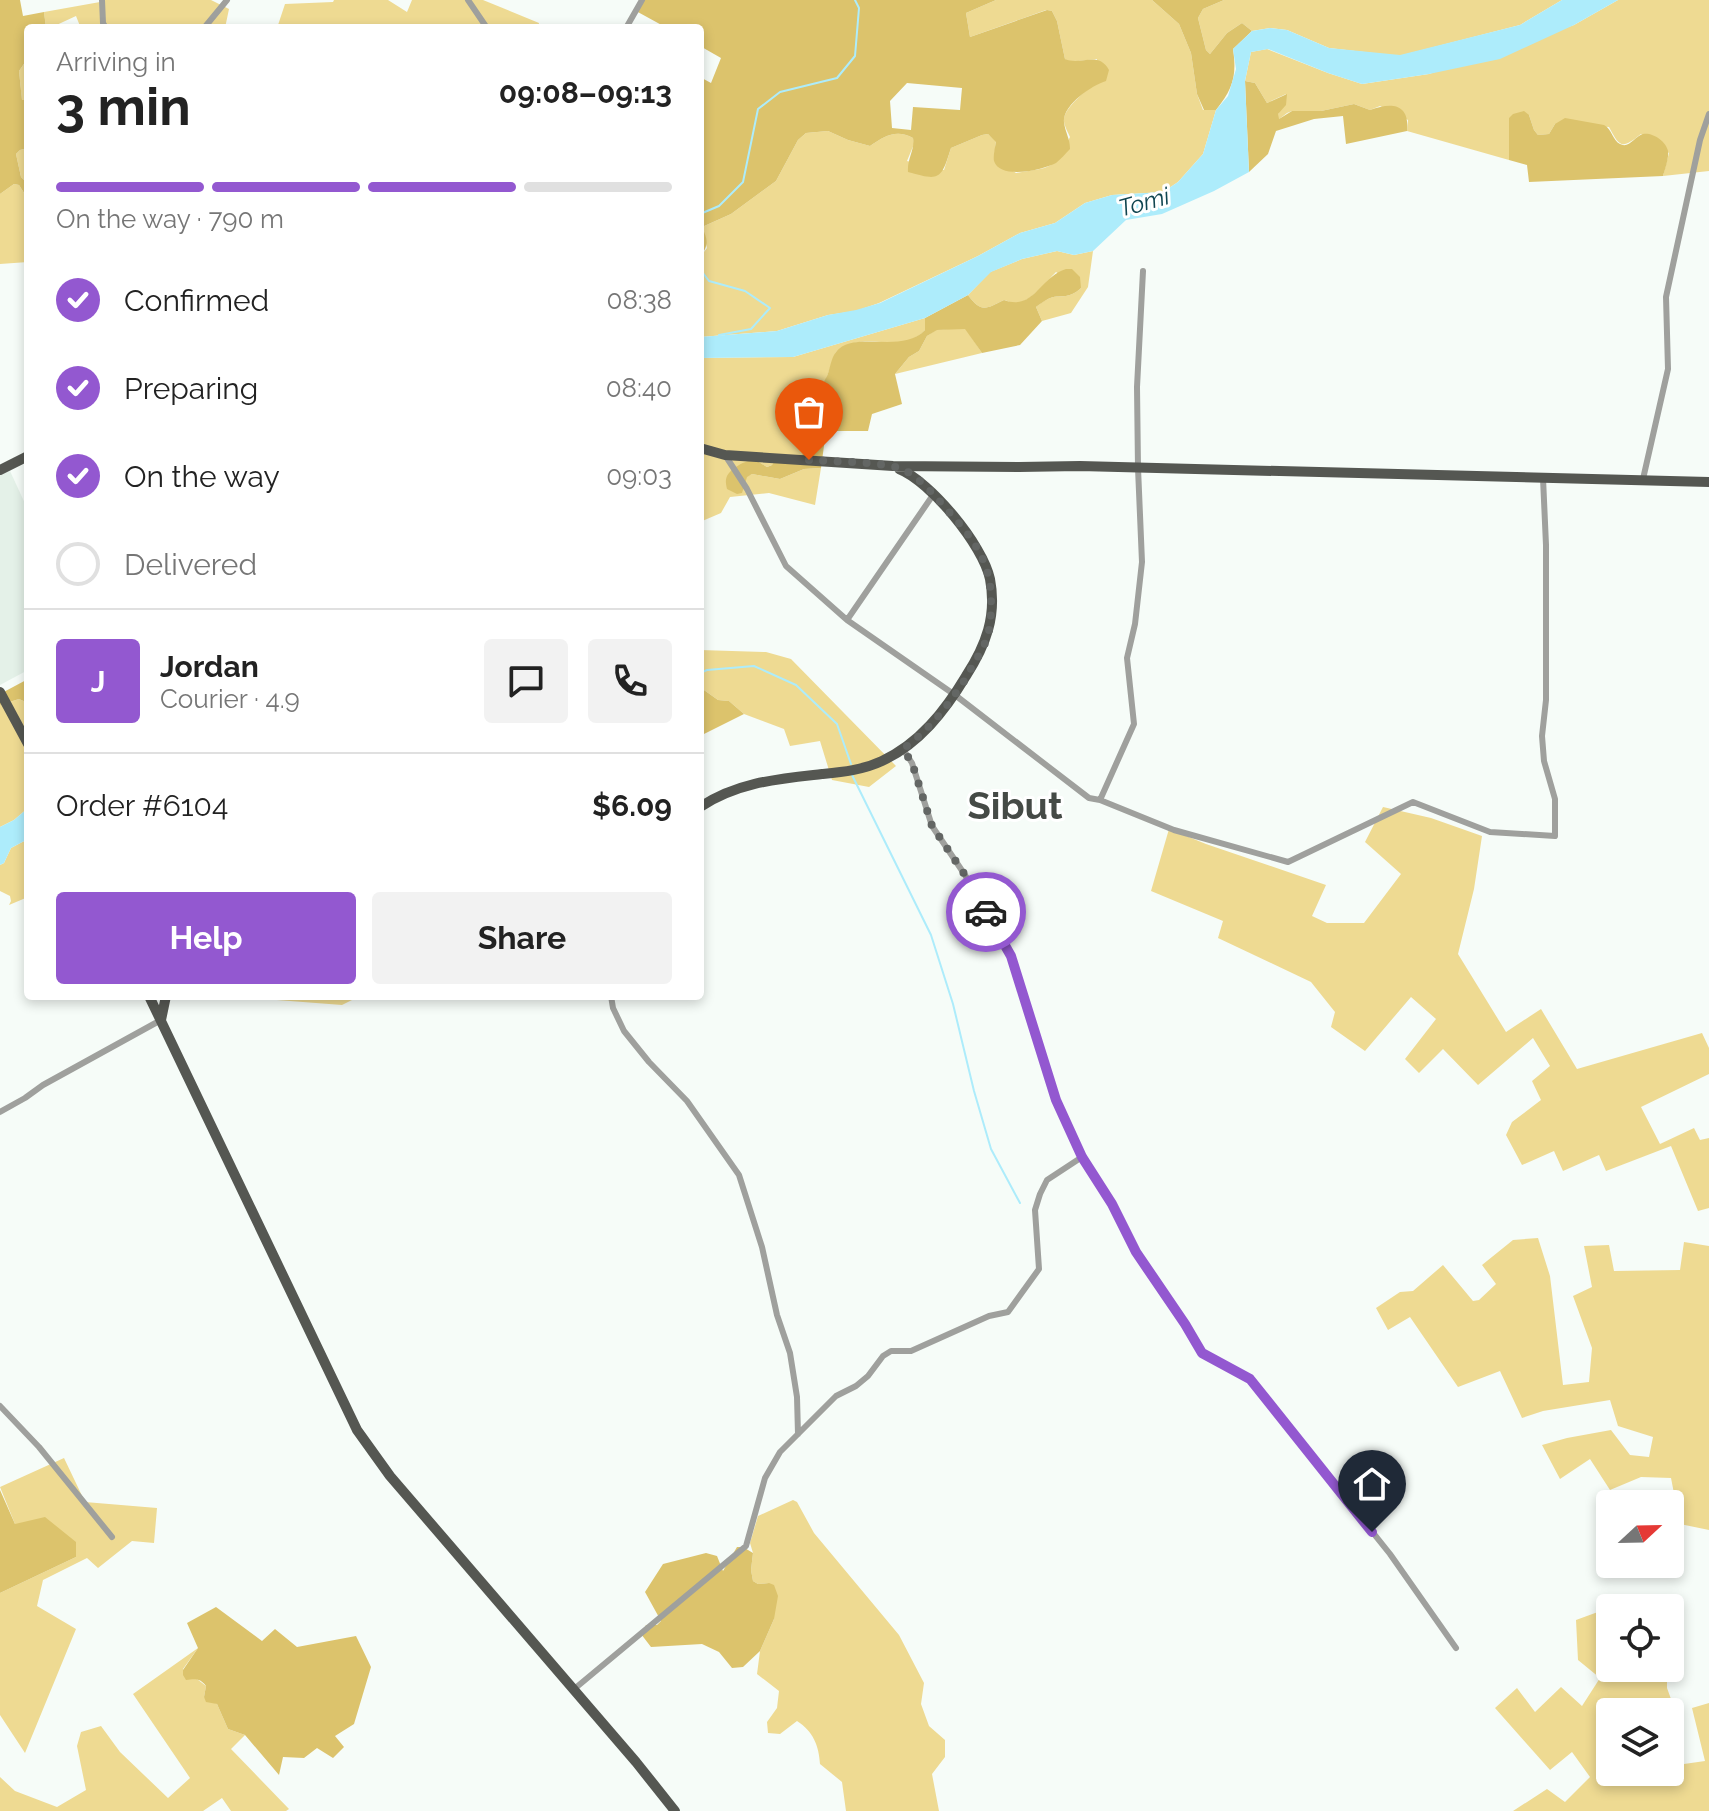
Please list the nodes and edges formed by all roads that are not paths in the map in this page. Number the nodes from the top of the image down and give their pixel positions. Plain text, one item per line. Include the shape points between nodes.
1 (102, 0) edge
2 (227, 0) edge
3 (468, 0) edge
4 (642, 0) edge
5 (104, 24) edge
6 (207, 24) edge
7 (484, 24) edge
8 (628, 24) edge
9 (1709, 114) edge
10 (1143, 271) dead end
11 (704, 449) edge
12 (725, 455) junction
13 (24, 458) edge
14 (893, 466) junction
15 (1138, 468) junction
16 (0, 470) edge
17 (1543, 478) junction
18 (1643, 479) junction
19 (1709, 482) edge
20 (933, 495) junction
21 (847, 620) junction
22 (0, 692) edge
23 (955, 695) junction
24 (24, 737) edge
25 (903, 749) junction
26 (1100, 800) junction
27 (704, 804) edge
28 (151, 1000) edge
29 (165, 1000) edge
30 (612, 1000) edge
31 (161, 1020) junction
32 (0, 1112) edge
33 (1082, 1157) junction
34 (0, 1406) edge
35 (798, 1434) junction
36 (112, 1537) dead end
37 (1456, 1648) dead end
38 (573, 1690) junction
39 (675, 1811) edge

1 - 5 street
2 - 6 street
3 - 7 street
4 - 8 street
9 - 18 street via 1666,297 1668,369
10 - 15 street
11 - 12 main road
12 - 14 main road
12 - 21 street via 786,566
13 - 16 main road
14 - 15 main road
14 - 20 main road
15 - 17 main road
15 - 26 street via 1142,562 1127,658 1134,724
17 - 18 main road
17 - 26 street via 1542,736 1555,799 1555,836 1490,832 1413,802 1288,862 1174,830
18 - 19 main road
20 - 21 street
20 - 23 main road via 977,547 991,584 986,641
21 - 23 street
22 - 24 main road
23 - 25 main road
23 - 26 street via 1089,798
25 - 27 main road via 880,763 855,769 759,781
25 - 33 street via 932,826 1011,956 1056,1100
28 - 31 main road
29 - 31 main road
30 - 35 street via 624,1031 687,1101 739,1175 790,1353
31 - 32 street
31 - 38 main road via 357,1430 390,1476
33 - 35 street via 1047,1180 1040,1194 1035,1210 1039,1269 1008,1312 911,1351 891,1351
33 - 37 street via 1202,1353 1250,1379 1390,1554
34 - 36 street
35 - 38 street via 765,1478 746,1546
38 - 39 main road

